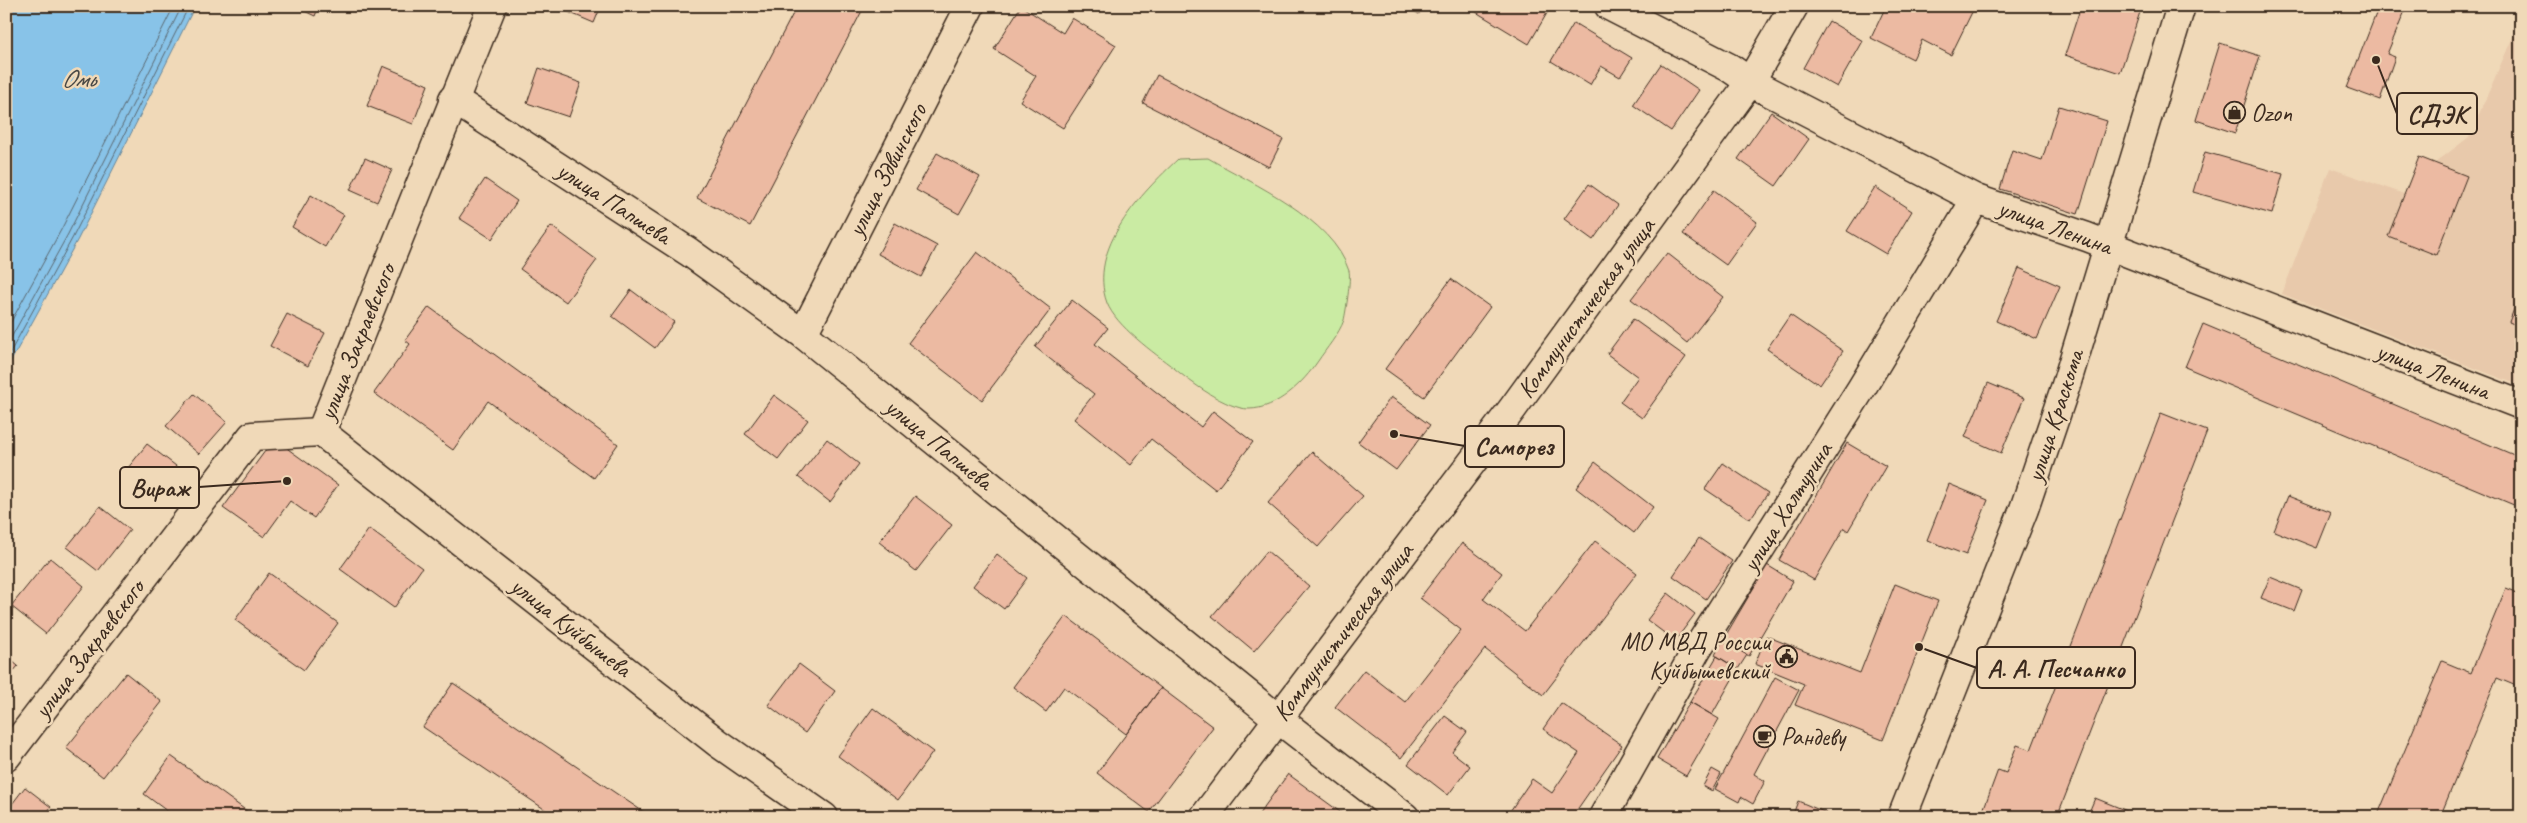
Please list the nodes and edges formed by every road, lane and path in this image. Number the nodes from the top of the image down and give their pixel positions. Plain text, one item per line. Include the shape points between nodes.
1 (492, 6) edge
2 (970, 6) edge
3 (1609, 6) edge
4 (1794, 6) edge
5 (2181, 6) edge
6 (1750, 82) junction
7 (453, 99) junction
8 (1976, 199) junction
9 (2108, 246) junction
10 (803, 334) junction
11 (2521, 405) edge
12 (322, 432) junction
13 (1277, 718) junction
14 (6, 757) edge
15 (824, 817) edge
16 (1204, 817) edge
17 (1405, 817) edge
18 (1603, 817) edge
19 (1902, 817) edge

1 - 7 street, улица Закраевского
2 - 10 street, улица Здвинского
3 - 6 street, улица Ленина via 1730,68
4 - 6 street, Коммунистическая улица
5 - 9 street, улица Краскома
6 - 8 street, улица Ленина
6 - 13 street, Коммунистическая улица via 1513,408
7 - 10 street, улица Папшева via 689,252
7 - 12 street, улица Закраевского
8 - 9 street, улица Ленина
8 - 18 street, улица Халтурина via 1862,389 1697,649
9 - 11 street, улица Ленина
9 - 19 street, улица Краскома via 2024,509
10 - 13 street, улица Папшева
12 - 14 street, улица Закраевского via 252,436
12 - 15 street, улица Куйбышева via 718,743
13 - 16 street, Коммунистическая улица
13 - 17 street, улица Папшева

